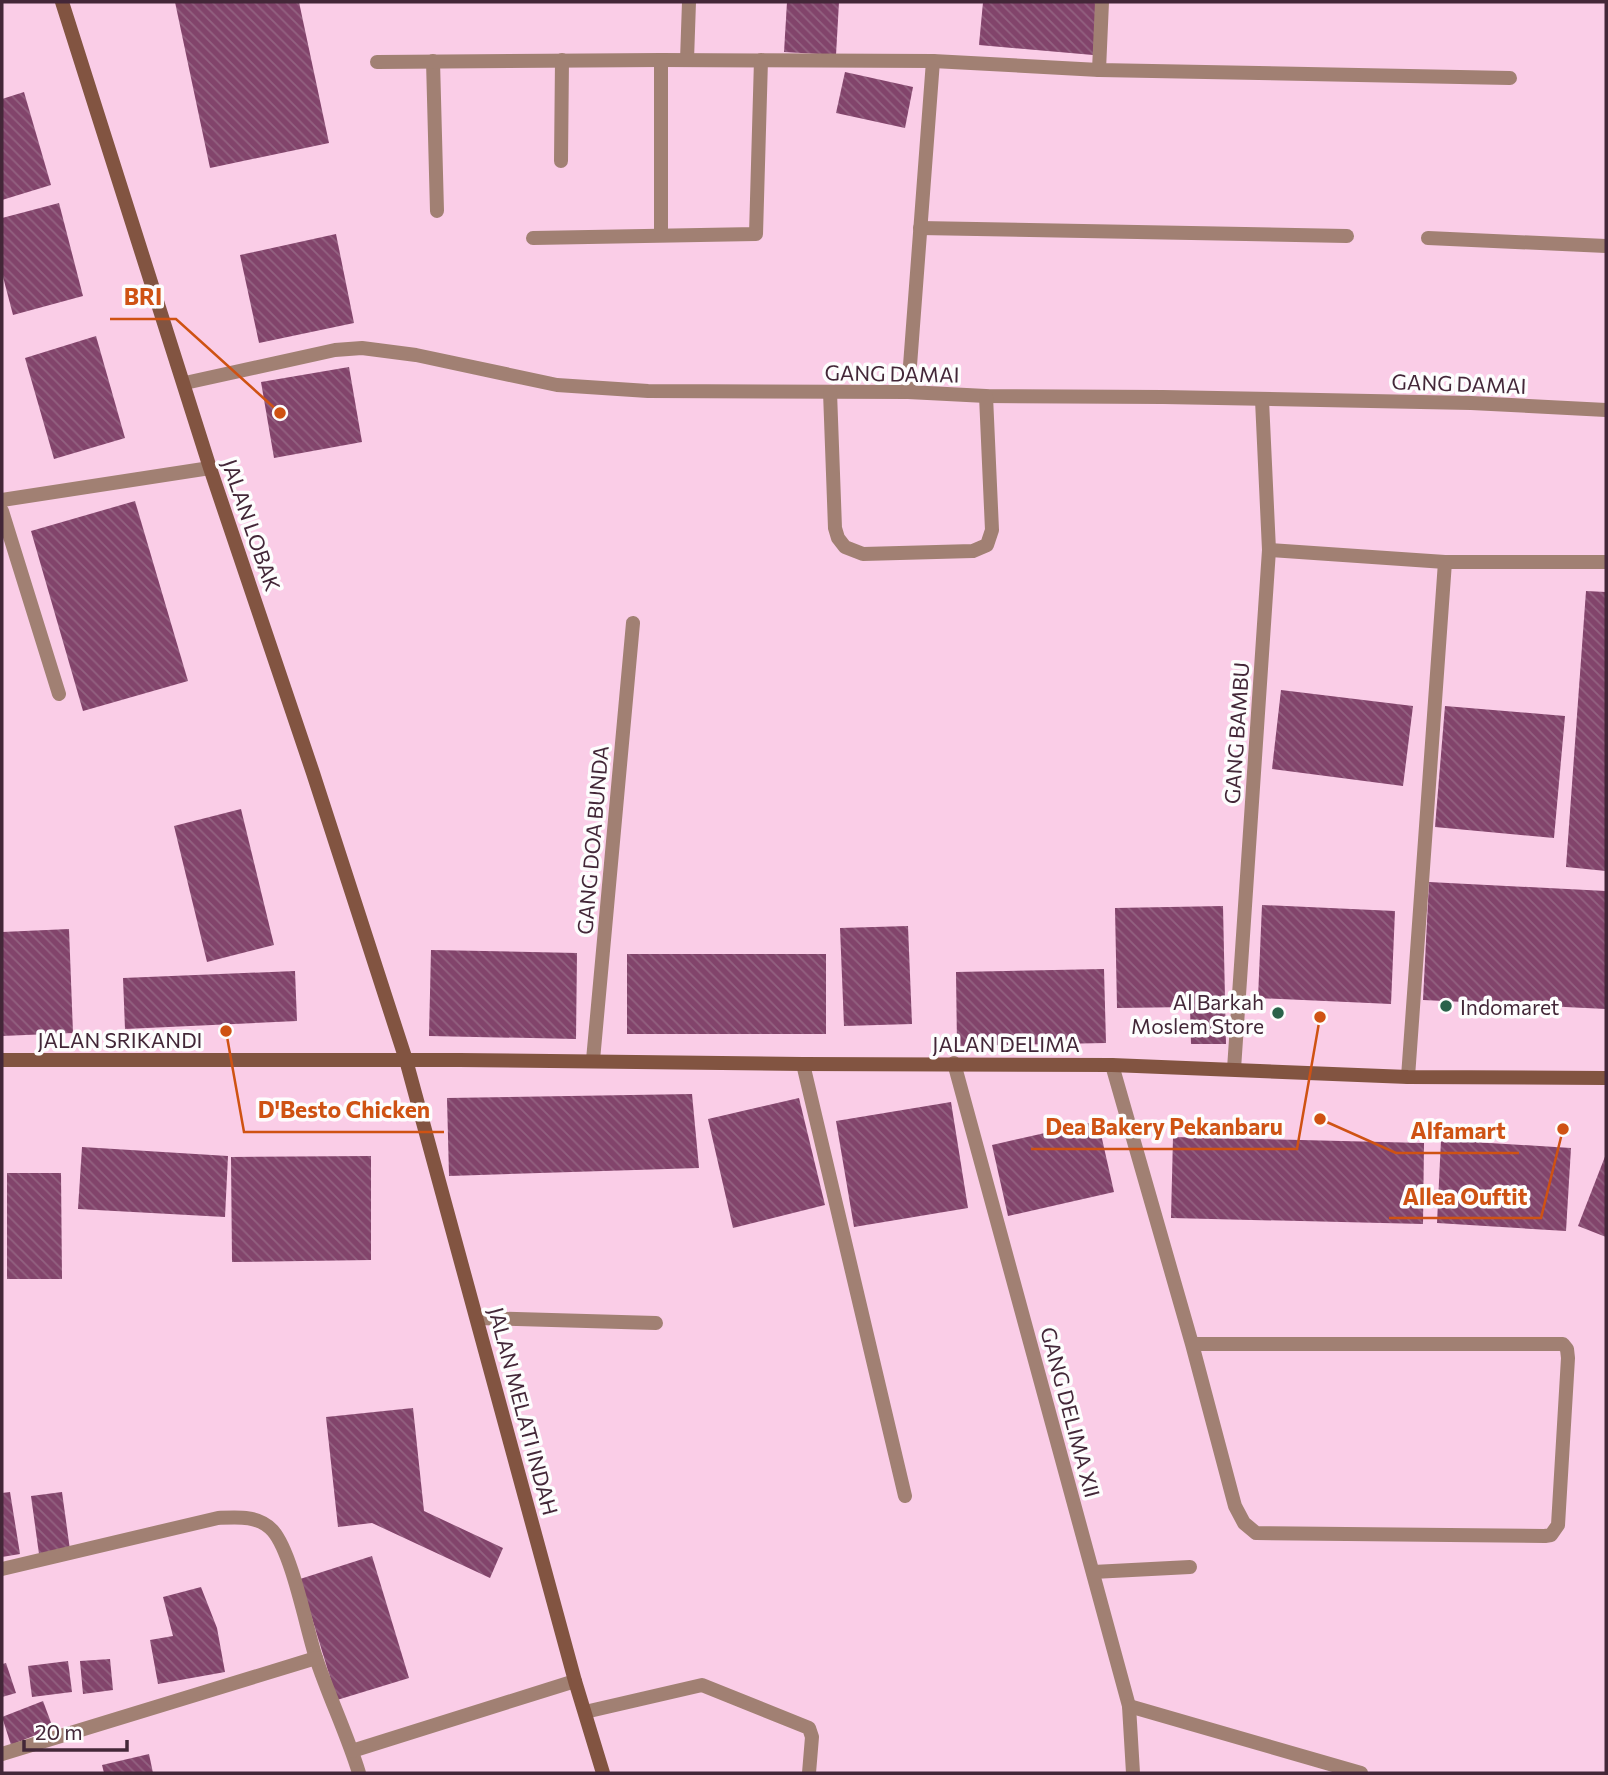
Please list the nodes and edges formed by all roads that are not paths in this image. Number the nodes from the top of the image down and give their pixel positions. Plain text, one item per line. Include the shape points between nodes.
1 (62, 2) edge
2 (689, 2) edge
3 (1102, 2) edge
4 (562, 60) junction
5 (661, 60) junction
6 (687, 60) junction
7 (761, 60) junction
8 (433, 61) junction
9 (933, 61) junction
10 (377, 62) dead end
11 (1099, 70) junction
12 (1510, 78) dead end
13 (561, 161) dead end
14 (437, 211) dead end
15 (920, 228) junction
16 (661, 235) junction
17 (1347, 236) dead end
18 (533, 238) dead end
19 (1428, 238) dead end
20 (1606, 246) edge
21 (185, 383) junction
22 (830, 392) junction
23 (908, 392) junction
24 (986, 396) junction
25 (1262, 400) junction
26 (1606, 410) edge
27 (210, 468) junction
28 (2, 500) edge
29 (2, 511) edge
30 (1269, 550) junction
31 (1445, 562) junction
32 (1606, 562) edge
33 (633, 623) dead end
34 (59, 694) dead end
35 (2, 1060) edge
36 (406, 1060) junction
37 (593, 1060) junction
38 (954, 1063) junction
39 (803, 1065) junction
40 (1112, 1065) junction
41 (1234, 1069) junction
42 (1408, 1077) junction
43 (1606, 1079) edge
44 (477, 1318) junction
45 (656, 1323) dead end
46 (1192, 1344) junction
47 (905, 1496) dead end
48 (1190, 1567) dead end
49 (2, 1569) edge
50 (1093, 1573) junction
51 (316, 1658) junction
52 (575, 1681) junction
53 (1129, 1706) junction
54 (585, 1712) junction
55 (352, 1751) junction
56 (2, 1754) edge
57 (359, 1773) edge
58 (603, 1773) edge
59 (810, 1773) edge
60 (1133, 1773) edge
61 (1361, 1773) edge

1 - 21 main road, JALAN LOBAK
2 - 6 street
3 - 11 street
4 - 5 street
4 - 8 street
4 - 13 street
5 - 6 street
5 - 16 street
6 - 7 street
7 - 9 street
7 - 16 street via 756,234
8 - 10 street
8 - 14 street
9 - 11 street
9 - 15 street
11 - 12 street
15 - 17 street
15 - 23 street
16 - 18 street
19 - 20 street
21 - 22 street, GANG DAMAI via 362,348 557,385 648,391
21 - 27 main road, JALAN LOBAK
22 - 23 street, GANG DAMAI
22 - 24 street via 835,528 845,547 863,554 973,551 987,545 992,530
23 - 24 street, GANG DAMAI
24 - 25 street, GANG DAMAI
25 - 26 street, GANG DAMAI
25 - 30 street, GANG BAMBU
27 - 28 street
27 - 36 main road, JALAN LOBAK
29 - 34 street
30 - 31 street
30 - 41 street, GANG BAMBU
31 - 32 street
31 - 42 street
33 - 37 street, GANG DOA BUNDA
35 - 36 main road, JALAN SRIKANDI
36 - 37 main road, JALAN DELIMA
36 - 44 main road, JALAN MELATI INDAH
37 - 39 main road, JALAN DELIMA
38 - 39 main road, JALAN DELIMA
38 - 40 main road, JALAN DELIMA
38 - 50 street, GANG DELIMA XII
39 - 47 street
40 - 41 main road, JALAN DELIMA
40 - 46 street
41 - 42 main road, JALAN DELIMA
42 - 43 main road, JALAN DELIMA
44 - 45 street
44 - 52 main road, JALAN MELATI INDAH
46 - 46 street via 1236,1506 1244,1524 1256,1533 1545,1536 1555,1531 1568,1358 1563,1344
48 - 50 street
49 - 51 street via 218,1518 240,1516 258,1521 272,1530 283,1547
50 - 53 street, GANG DELIMA XII
51 - 55 street
51 - 56 street
52 - 54 main road, JALAN MELATI INDAH
52 - 55 street
53 - 60 street, GANG DELIMA XII
53 - 61 street
54 - 58 main road, JALAN MELATI INDAH
54 - 59 street via 702,1685 809,1728
55 - 57 street

